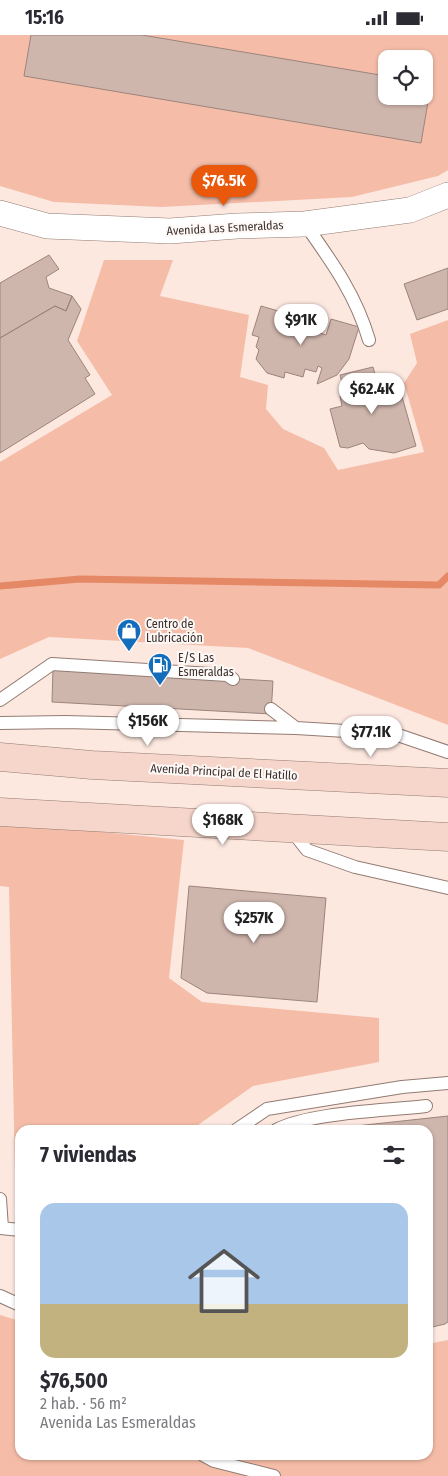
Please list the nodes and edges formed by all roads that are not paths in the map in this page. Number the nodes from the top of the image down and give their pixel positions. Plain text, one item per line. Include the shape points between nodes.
1 (448, 195) edge
2 (0, 213) edge
3 (305, 225) junction
4 (369, 340) dead end
5 (233, 679) dead end
6 (0, 700) edge
7 (271, 709) dead end
8 (0, 723) edge
9 (296, 728) junction
10 (448, 753) edge
11 (0, 757) edge
12 (448, 783) edge
13 (0, 812) edge
14 (290, 829) junction
15 (448, 837) edge
16 (448, 888) edge
17 (448, 1083) edge
18 (426, 1106) dead end
19 (243, 1125) edge
20 (285, 1125) edge
21 (0, 1199) edge
22 (1, 1228) edge
23 (15, 1229) edge
24 (0, 1296) edge
25 (15, 1303) edge
26 (212, 1460) edge
27 (274, 1476) edge

1 - 3 street, Avenida Las Esmeraldas via 410,210
2 - 3 street, Avenida Las Esmeraldas via 47,225 101,230 170,231
3 - 4 lane via 349,288 361,311
5 - 6 lane via 227,675 52,664
7 - 9 lane
8 - 9 lane
9 - 10 lane via 395,734
11 - 12 main road, Avenida Principal de El Hatillo via 92,765
13 - 14 main road
14 - 15 main road
14 - 16 lane via 307,850 355,867
17 - 19 lane via 402,1087 266,1109
18 - 20 lane via 317,1118
21 - 22 lane
22 - 23 lane
24 - 25 lane
26 - 27 lane

